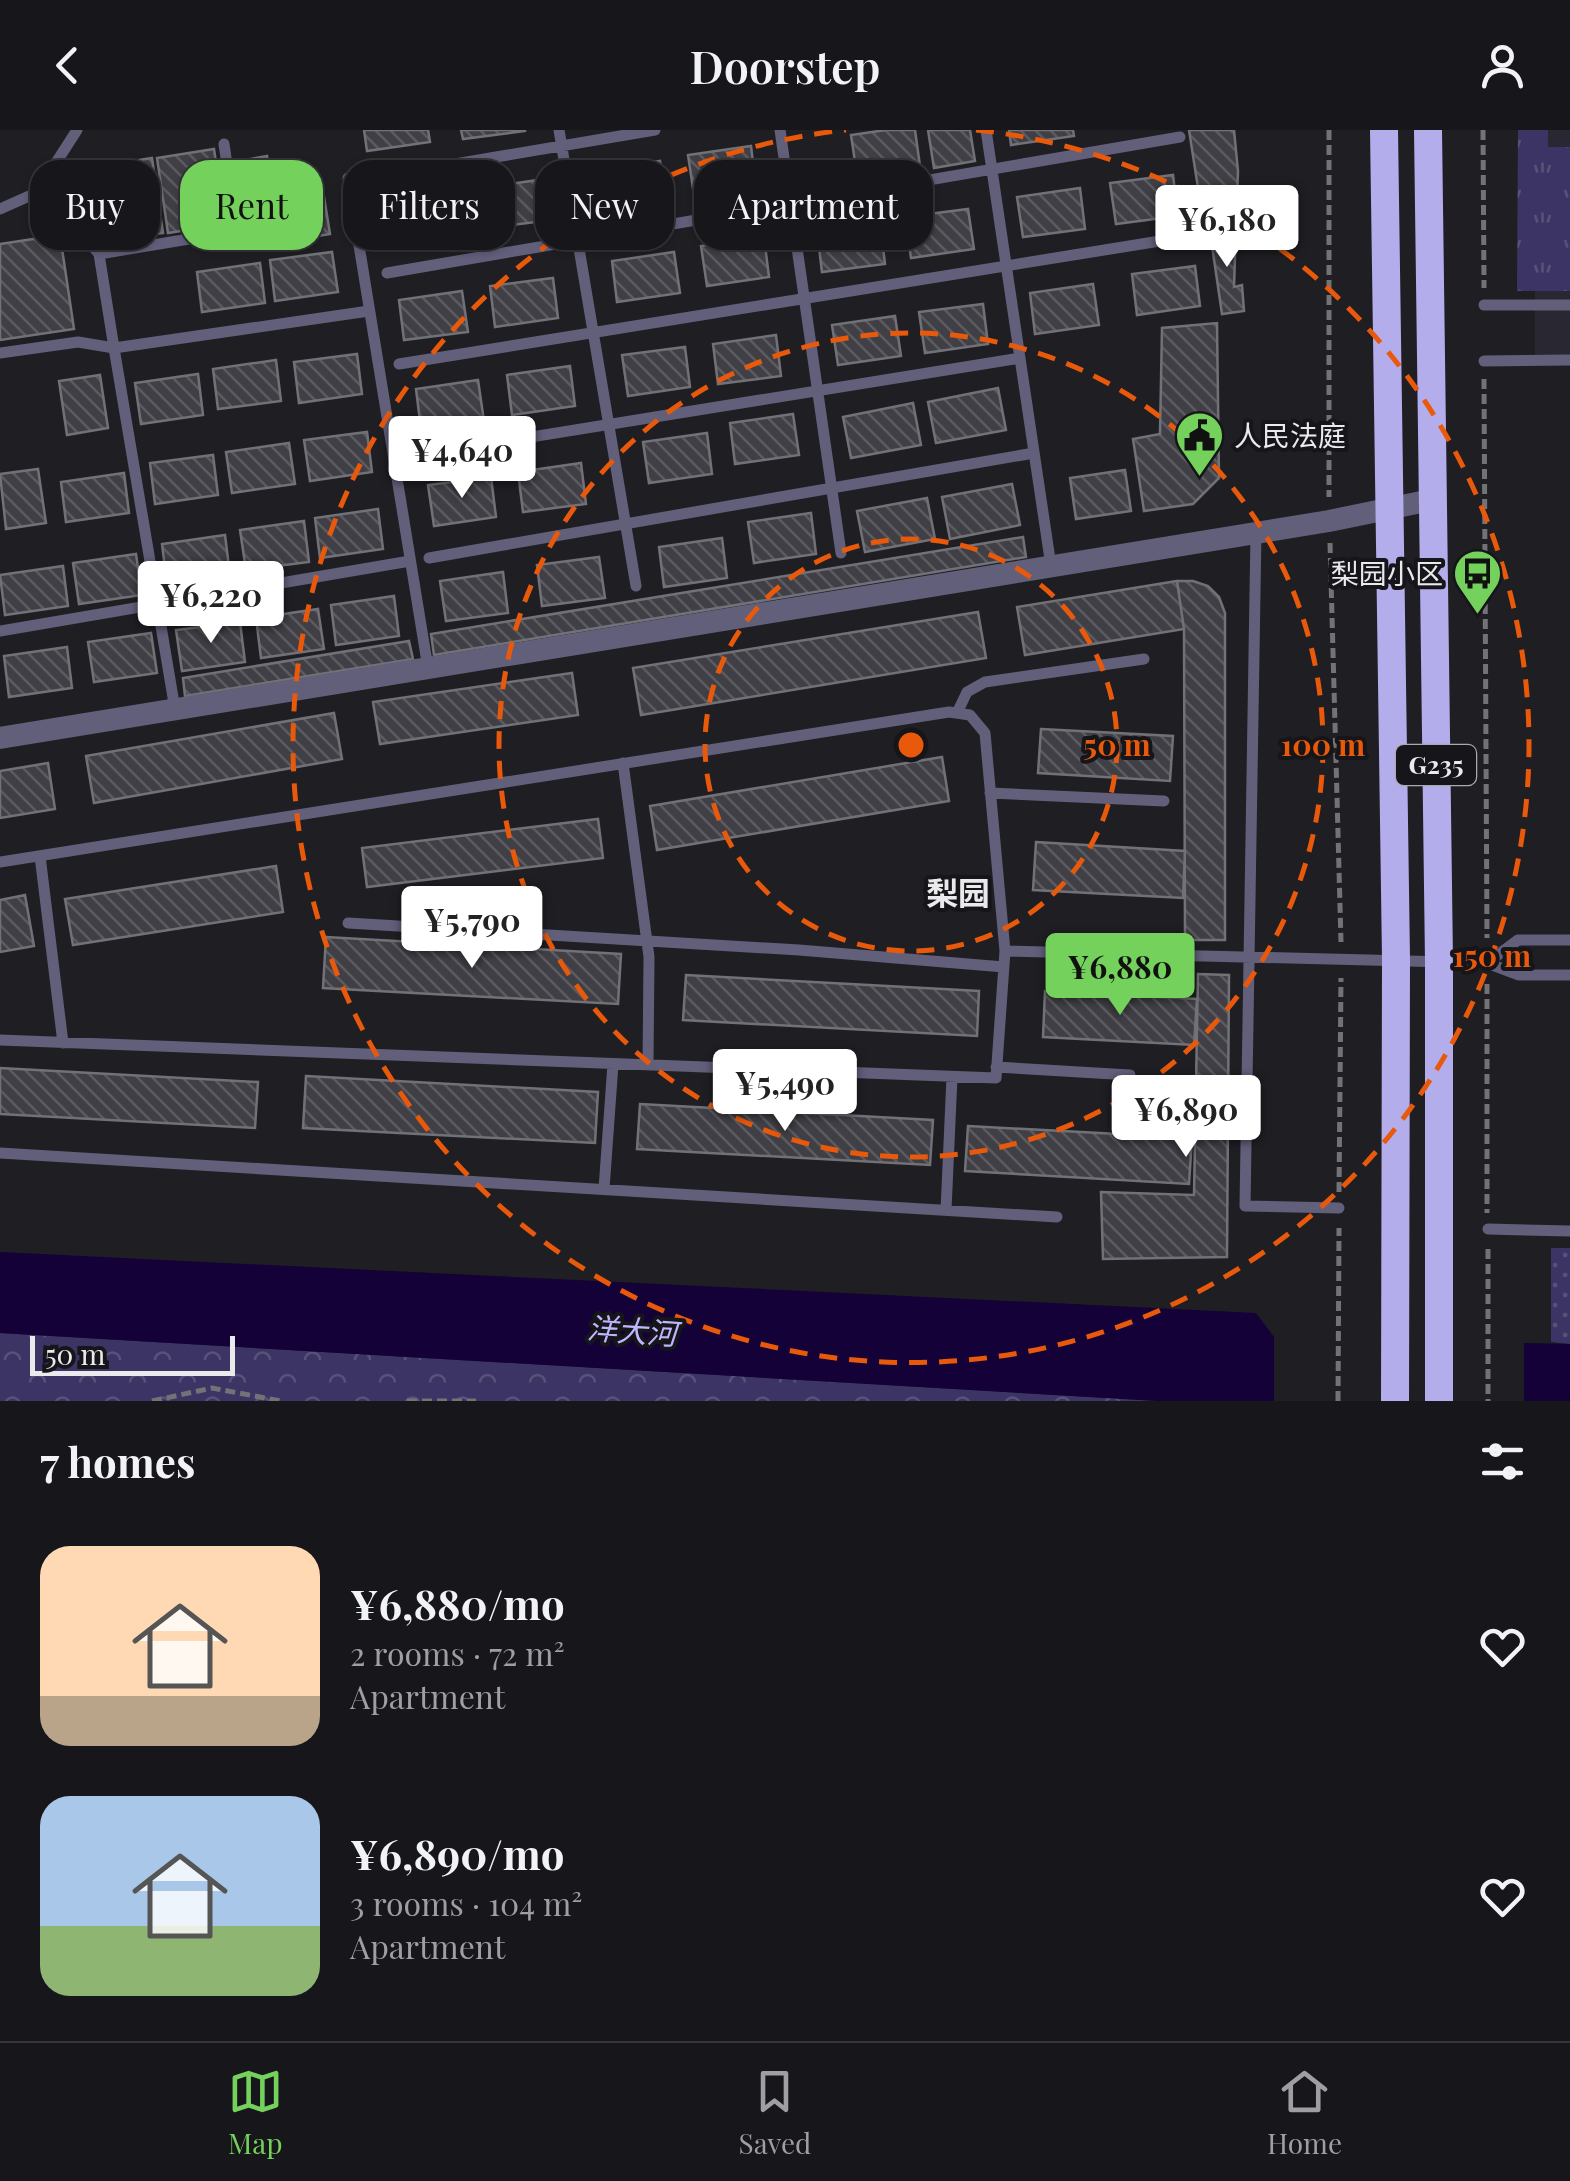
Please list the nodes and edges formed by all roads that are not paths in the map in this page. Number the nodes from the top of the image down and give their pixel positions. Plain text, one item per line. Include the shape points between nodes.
1 (77, 130) edge
2 (559, 130) edge
3 (654, 130) edge
4 (780, 130) edge
5 (986, 130) edge
6 (1384, 130) edge
7 (1428, 130) edge
8 (1180, 137) dead end
9 (224, 144) dead end
10 (562, 146) junction
11 (57, 160) edge
12 (479, 160) edge
13 (564, 160) edge
14 (784, 160) edge
15 (992, 170) junction
16 (933, 180) edge
17 (30, 196) edge
18 (0, 209) edge
19 (1191, 236) dead end
20 (535, 248) edge
21 (96, 250) edge
22 (359, 250) edge
23 (579, 250) edge
24 (797, 250) edge
25 (99, 254) junction
26 (1006, 266) junction
27 (387, 274) dead end
28 (804, 299) junction
29 (1484, 305) road end
30 (1570, 305) edge
31 (369, 311) junction
32 (593, 333) junction
33 (114, 348) junction
34 (0, 353) edge
35 (1020, 358) junction
36 (1570, 360) edge
37 (1484, 361) road end
38 (399, 364) dead end
39 (818, 391) junction
40 (608, 425) junction
41 (1034, 453) junction
42 (420, 456) dead end
43 (832, 489) junction
44 (1431, 500) junction
45 (1387, 508) junction
46 (625, 524) junction
47 (1256, 532) junction
48 (841, 553) dead end
49 (429, 558) dead end
50 (410, 561) junction
51 (1051, 566) junction
52 (636, 586) dead end
53 (157, 604) junction
54 (0, 631) edge
55 (1144, 659) dead end
56 (428, 668) junction
57 (175, 709) junction
58 (957, 713) junction
59 (0, 738) edge
60 (623, 763) junction
61 (990, 793) junction
62 (1164, 801) dead end
63 (40, 856) junction
64 (0, 862) edge
65 (348, 923) dead end
66 (1570, 940) edge
67 (647, 941) junction
68 (1005, 952) junction
69 (1248, 958) junction
70 (1396, 959) junction
71 (1439, 961) junction
72 (1487, 962) junction
73 (1004, 967) junction
74 (1570, 975) edge
75 (0, 1040) edge
76 (63, 1043) junction
77 (613, 1064) junction
78 (648, 1065) junction
79 (996, 1067) junction
80 (1130, 1075) dead end
81 (952, 1077) junction
82 (0, 1152) edge
83 (604, 1189) junction
84 (1339, 1208) road end
85 (946, 1210) junction
86 (1057, 1217) dead end
87 (1488, 1229) road end
88 (1570, 1231) edge
89 (1395, 1401) edge
90 (1440, 1401) edge

1 - 11 lane
2 - 10 lane
3 - 10 lane
4 - 14 lane
5 - 15 lane
6 - 45 highway, G235
7 - 44 highway, G235
8 - 15 lane
9 - 25 lane via 237,231
10 - 12 lane
10 - 13 lane
15 - 16 lane
15 - 26 lane
17 - 18 lane
19 - 26 lane
20 - 27 lane
21 - 25 lane
22 - 31 lane
23 - 32 lane
24 - 28 lane
25 - 33 lane
26 - 28 lane
26 - 35 lane
28 - 32 lane
28 - 39 lane
29 - 30 lane
31 - 33 lane
31 - 50 lane
32 - 38 lane
32 - 40 lane
33 - 34 lane via 78,342
33 - 53 lane
35 - 39 lane
35 - 41 lane
36 - 37 lane
39 - 40 lane
39 - 43 lane
40 - 42 lane
40 - 46 lane
41 - 43 lane
41 - 51 lane
43 - 46 lane
43 - 48 lane
44 - 45 street
44 - 71 highway, G235
45 - 47 street
45 - 70 highway, G235
46 - 49 lane
46 - 52 lane
47 - 51 street
47 - 69 lane
50 - 53 lane
50 - 56 lane
51 - 56 street
53 - 54 lane
53 - 57 lane
55 - 58 lane via 985,682 967,692
56 - 57 street
57 - 59 street
58 - 60 lane
58 - 61 lane via 970,715 985,732
60 - 63 lane
60 - 67 lane
61 - 62 lane
61 - 68 lane
63 - 64 lane
63 - 76 lane
65 - 67 lane
66 - 72 lane via 1518,940
67 - 73 lane
67 - 78 lane
68 - 69 lane
68 - 73 lane
69 - 70 lane
69 - 84 lane via 1245,1206
70 - 71 lane
70 - 89 highway, G235
71 - 72 lane
71 - 90 highway, G235
72 - 74 lane via 1519,975
73 - 79 lane
75 - 76 lane
76 - 77 lane
77 - 78 lane
77 - 83 lane
78 - 81 lane
79 - 80 lane
79 - 81 lane via 996,1078
81 - 85 lane
82 - 83 lane
83 - 85 lane
85 - 86 lane
87 - 88 lane

